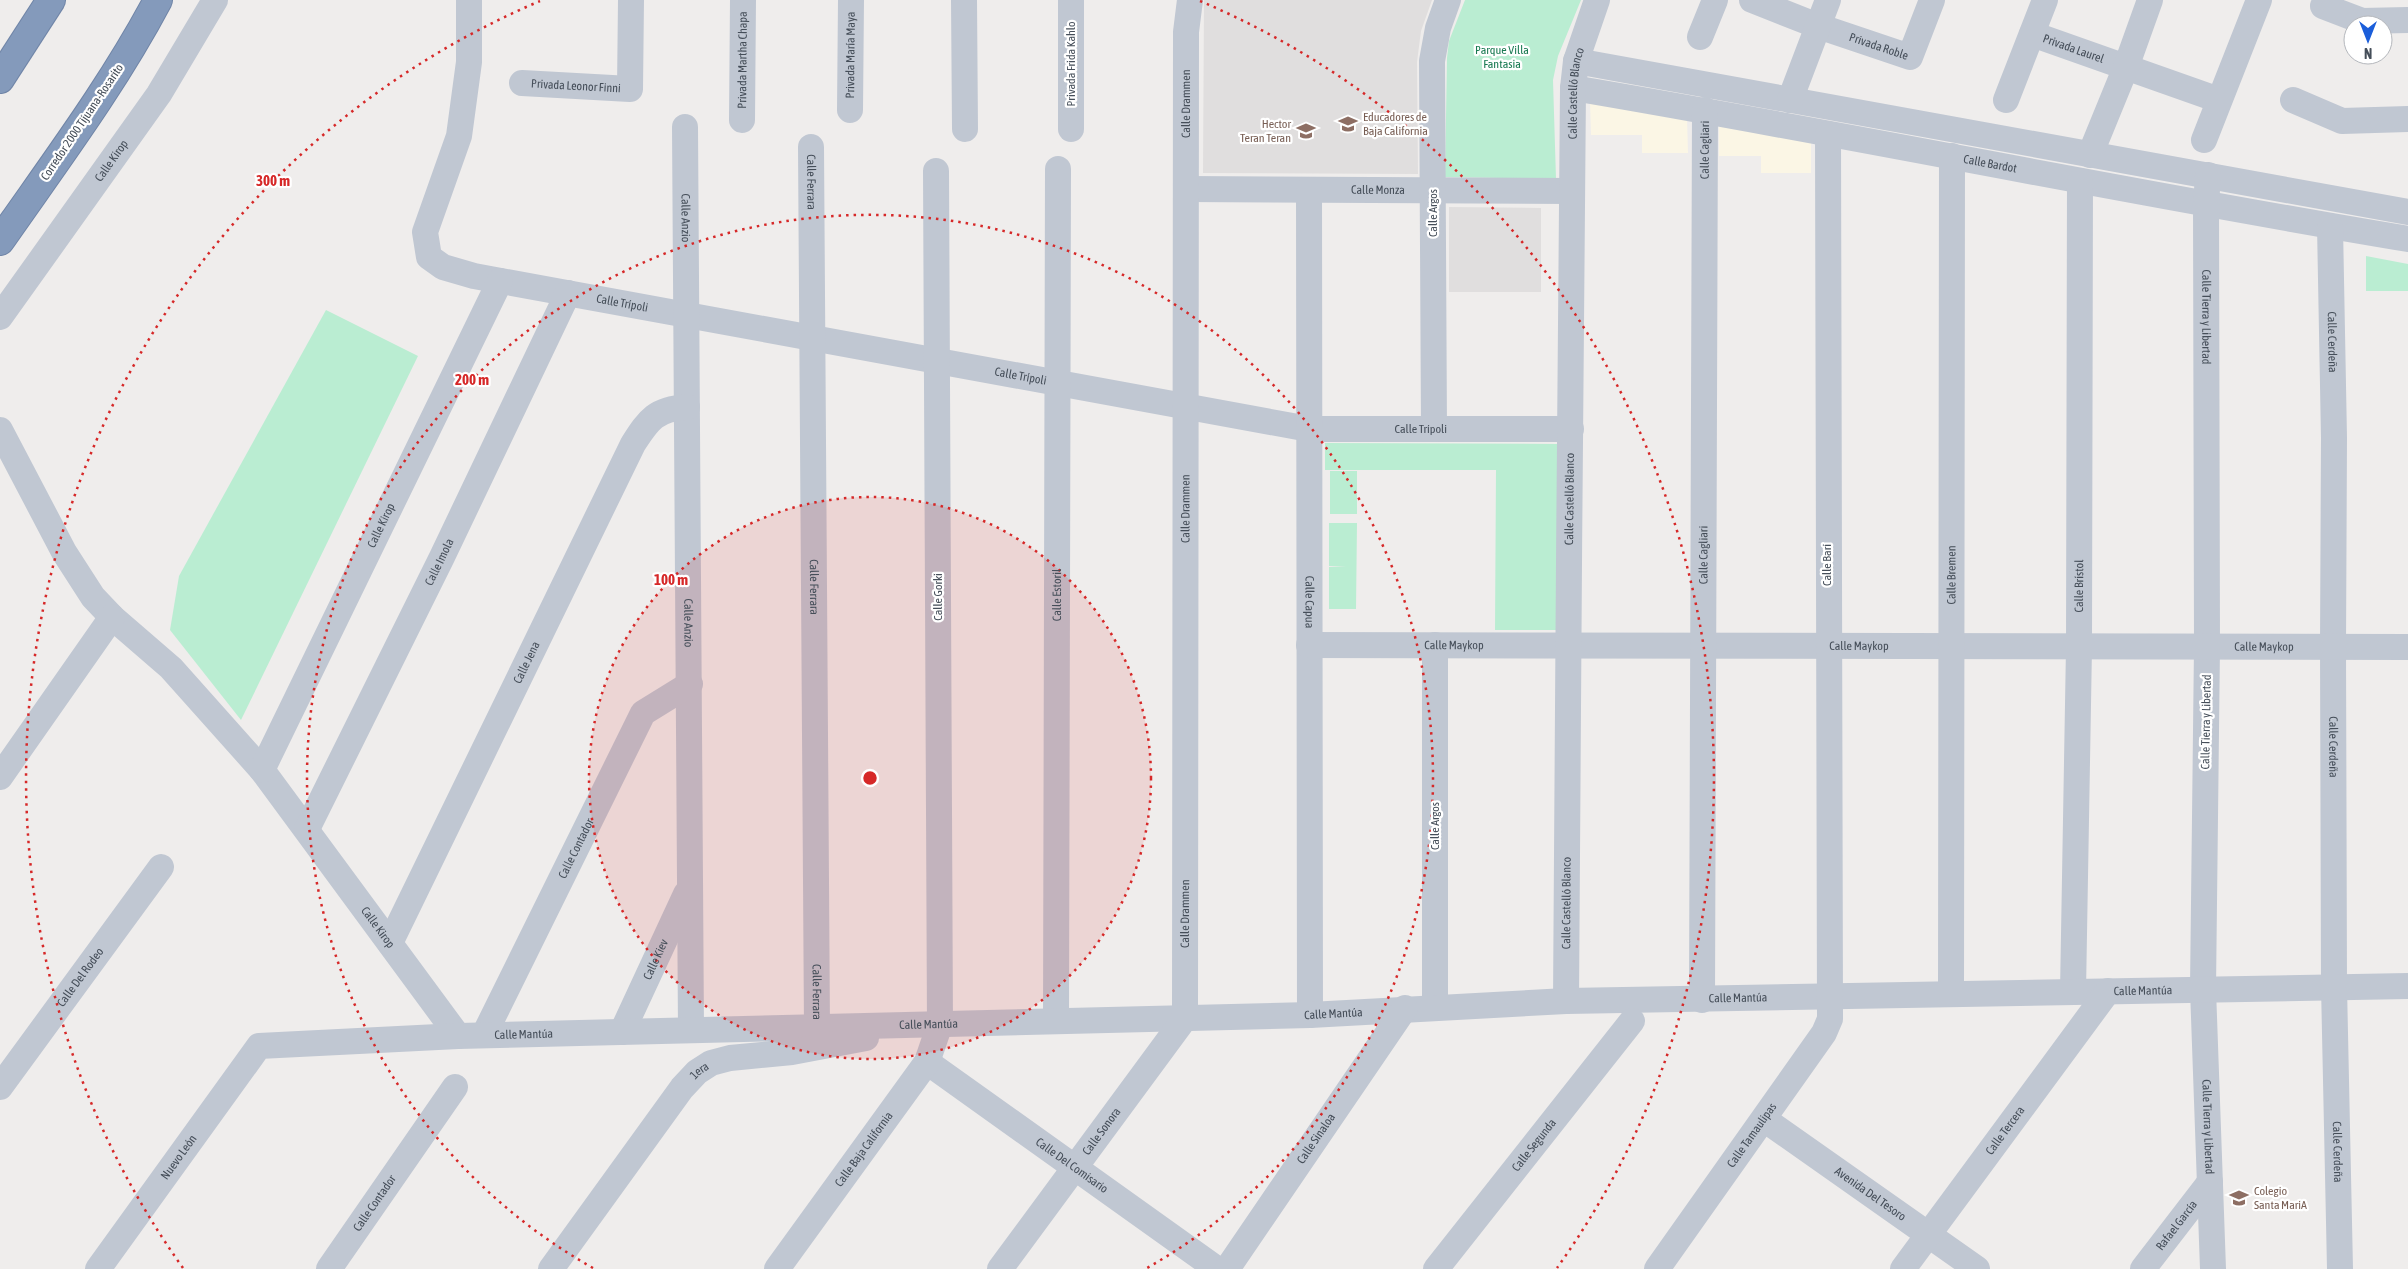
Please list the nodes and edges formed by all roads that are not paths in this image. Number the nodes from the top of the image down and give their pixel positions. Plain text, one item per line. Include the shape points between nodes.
1 (52, 0) edge
2 (158, 0) edge
3 (215, 0) edge
4 (469, 0) edge
5 (631, 0) edge
6 (743, 0) edge
7 (851, 0) edge
8 (964, 0) edge
9 (1071, 0) edge
10 (1190, 0) edge
11 (1448, 0) edge
12 (1597, 0) edge
13 (1715, 0) edge
14 (1752, 0) edge
15 (1828, 0) edge
16 (1932, 0) edge
17 (2045, 0) edge
18 (2150, 0) edge
19 (2259, 0) edge
20 (2323, 6) dead end
21 (2408, 20) edge
22 (1818, 26) junction
23 (2032, 34) junction
24 (1700, 37) dead end
25 (1576, 61) junction
26 (2126, 67) junction
27 (0, 79) edge
28 (522, 83) dead end
29 (1573, 88) junction
30 (1790, 100) junction
31 (2006, 100) dead end
32 (2219, 100) junction
33 (2293, 100) dead end
34 (850, 110) dead end
35 (1705, 110) junction
36 (2408, 119) edge
37 (742, 120) dead end
38 (1895, 120) junction
39 (685, 127) dead end
40 (965, 129) dead end
41 (1071, 129) dead end
42 (1828, 134) junction
43 (2204, 140) dead end
44 (1888, 145) junction
45 (811, 147) dead end
46 (2090, 155) junction
47 (1952, 156) junction
48 (1058, 169) dead end
49 (936, 171) dead end
50 (2208, 175) junction
51 (2080, 181) junction
52 (1186, 189) junction
53 (1308, 190) junction
54 (1433, 191) junction
55 (1572, 191) junction
56 (2206, 205) junction
57 (2408, 212) edge
58 (2330, 226) junction
59 (2408, 239) edge
60 (0, 241) edge
61 (500, 281) junction
62 (568, 293) junction
63 (686, 315) junction
64 (0, 316) edge
65 (812, 338) junction
66 (937, 361) junction
67 (1057, 383) junction
68 (1186, 406) junction
69 (687, 407) junction
70 (1309, 429) junction
71 (1434, 429) junction
72 (1571, 429) junction
73 (0, 430) edge
74 (7, 464) edge
75 (112, 616) junction
76 (1309, 645) junction
77 (1436, 645) junction
78 (1705, 645) junction
79 (1827, 645) junction
80 (1567, 646) junction
81 (1952, 646) junction
82 (2078, 646) junction
83 (2206, 646) junction
84 (2408, 647) edge
85 (2333, 648) junction
86 (690, 684) junction
87 (262, 770) junction
88 (0, 776) edge
89 (307, 829) junction
90 (162, 866) dead end
91 (690, 887) junction
92 (390, 943) junction
93 (2334, 986) junction
94 (2408, 986) edge
95 (2203, 989) junction
96 (2108, 991) junction
97 (2073, 992) junction
98 (1951, 994) junction
99 (1830, 997) junction
100 (1702, 1000) junction
101 (1566, 1001) junction
102 (1435, 1007) junction
103 (1405, 1008) junction
104 (1310, 1015) junction
105 (1185, 1018) junction
106 (1056, 1021) junction
107 (1632, 1021) dead end
108 (940, 1024) junction
109 (817, 1027) junction
110 (691, 1030) junction
111 (622, 1032) junction
112 (484, 1035) junction
113 (458, 1036) junction
114 (259, 1046) joint
115 (927, 1062) junction
116 (0, 1087) edge
117 (455, 1087) dead end
118 (1764, 1119) junction
119 (1074, 1167) junction
120 (2210, 1182) junction
121 (1929, 1234) junction
122 (98, 1269) edge
123 (329, 1269) edge
124 (552, 1269) edge
125 (777, 1269) edge
126 (1000, 1269) edge
127 (1217, 1269) edge
128 (1227, 1269) edge
129 (1436, 1269) edge
130 (1657, 1269) edge
131 (1903, 1269) edge
132 (1977, 1269) edge
133 (2143, 1269) edge
134 (2214, 1269) edge
135 (2340, 1269) edge

1 - 27 highway
2 - 60 highway, Corredor 2000 Tijuana-Rosarito via 103,93
3 - 64 street, Calle Kirop via 159,94
4 - 61 street, Calle Trípoli via 469,62 460,136 425,232 429,257 442,267
5 - 28 street, Privada Leonor Finni via 630,89
6 - 37 street, Privada Martha Chapa
7 - 34 street, Privada María Maya
8 - 40 street
9 - 41 street, Privada Frida Kahlo
10 - 52 street, Calle Drammen via 1186,32
11 - 54 street, Calle Argos via 1438,28 1432,61
12 - 25 street, Calle Castelló Blanco
13 - 24 street
14 - 22 street, Privada Roble
15 - 22 street
16 - 22 street, Privada Roble via 1910,57
17 - 23 street
18 - 26 street
19 - 32 street
20 - 21 street via 2362,22
22 - 30 street
23 - 26 street, Privada Laurel
23 - 31 street, Privada Laurel
25 - 29 street, Calle Castelló Blanco
25 - 30 street
26 - 32 street, Privada Laurel
26 - 46 street
29 - 35 street, Calle Bardot
29 - 55 street, Calle Castelló Blanco
30 - 38 street
32 - 43 street
33 - 36 street via 2342,121
35 - 42 street, Calle Bardot
35 - 78 street, Calle Cagliari
38 - 44 street
38 - 46 street
39 - 63 street, Calle Anzio
42 - 44 street, Calle Bardot
42 - 79 street, Calle Barí
44 - 47 street, Calle Bardot
45 - 65 street, Calle Ferrara
46 - 50 street
47 - 51 street, Calle Bardot
47 - 81 street, Calle Bremen
48 - 67 street, Calle Estoril
49 - 66 street, Calle Gorki
50 - 56 street, Calle Tierra y Libertad
50 - 57 street
51 - 56 street, Calle Bardot
51 - 82 street, Calle Brístol
52 - 53 street, Calle Monza
52 - 68 street, Calle Drammen
53 - 54 street, Calle Monza
53 - 70 street, Calle Capua
54 - 55 street, Calle Monza
54 - 71 street, Calle Argos
55 - 72 street, Calle Castelló Blanco
56 - 58 street, Calle Bardot
56 - 83 street, Calle Tierra y Libertad
58 - 59 street, Calle Bardot
58 - 85 street, Calle Cerdeña
61 - 62 street, Calle Trípoli
61 - 87 street, Calle Kirop
62 - 63 street, Calle Trípoli
62 - 89 street, Calle Imola
63 - 65 street, Calle Trípoli
63 - 69 street, Calle Anzio
65 - 66 street, Calle Trípoli
65 - 109 street, Calle Ferrara
66 - 67 street, Calle Trípoli
66 - 108 street, Calle Gorki
67 - 68 street, Calle Trípoli
67 - 106 street, Calle Estoril
68 - 70 street, Calle Trípoli
68 - 105 street, Calle Drammen
69 - 86 street, Calle Anzio
69 - 92 street, Calle Jena via 670,408 657,414 633,444
70 - 71 street, Calle Trípoli
70 - 76 street, Calle Capua
71 - 72 street, Calle Trípoli
72 - 80 street, Calle Castelló Blanco
73 - 74 street, Calle Kirop
74 - 75 street, Calle Kirop via 79,578
75 - 87 street, Calle Kirop via 171,668
75 - 88 street
76 - 77 street, Calle Maykop
76 - 104 street, Calle Capua
77 - 80 street, Calle Maykop
77 - 102 street, Calle Argos
78 - 79 street, Calle Maykop
78 - 80 street, Calle Maykop
78 - 100 street, Calle Cagliari
79 - 81 street, Calle Maykop
79 - 99 street, Calle Barí
80 - 101 street, Calle Castelló Blanco
81 - 82 street, Calle Maykop
81 - 98 street, Calle Bremen
82 - 83 street, Calle Maykop
82 - 97 street, Calle Brístol
83 - 85 street, Calle Maykop
83 - 95 street, Calle Tierra y Libertad
84 - 85 street, Calle Maykop
85 - 93 street, Calle Cerdeña
86 - 91 street, Calle Anzio
86 - 112 street, Calle Contador via 643,713
87 - 89 street, Calle Kirop
89 - 92 street, Calle Kirop
90 - 116 street, Calle Del Rodeo
91 - 110 street, Calle Anzio
91 - 111 street, Calle Kiev
92 - 113 street, Calle Kirop
93 - 94 street, Calle Mantúa
93 - 95 street, Calle Mantúa
93 - 135 street, Calle Cerdeña
95 - 96 street, Calle Mantúa
95 - 120 street, Calle Tierra y Libertad
96 - 97 street, Calle Mantúa
96 - 121 street, Calle Tercera
97 - 98 street, Calle Mantúa
98 - 99 street, Calle Mantúa
99 - 100 street, Calle Mantúa
99 - 118 street, Calle Tamaulipas via 1830,1019 1824,1033
100 - 101 street, Calle Mantúa
101 - 102 street, Calle Mantúa
102 - 103 street, Calle Mantúa
103 - 104 street, Calle Mantúa
103 - 128 street, Calle Sinaloa
104 - 105 street, Calle Mantúa
105 - 106 street, Calle Mantúa
105 - 119 street, Calle Sonora
106 - 108 street, Calle Mantúa
107 - 129 street, Calle Segunda
108 - 109 street, Calle Mantúa
108 - 115 street, Calle Baja California
108 - 124 street, 1era via 792,1052 730,1058 704,1067 682,1088
109 - 110 street, Calle Mantúa
110 - 111 street, Calle Mantúa
111 - 112 street, Calle Mantúa
112 - 113 street, Calle Mantúa
113 - 114 street, Calle Mantúa
114 - 122 street, Nuevo León
115 - 119 street, Calle Del Comisario
115 - 125 street, Calle Baja California
117 - 123 street, Calle Contador
118 - 121 street, Avenida Del Tesoro
118 - 130 street, Calle Tamaulipas
119 - 126 street, Calle Sonora
119 - 127 street, Calle Del Comisario
120 - 133 street, Rafael García
120 - 134 street, Calle Tierra y Libertad
121 - 131 street, Calle Tercera
121 - 132 street, Avenida Del Tesoro

